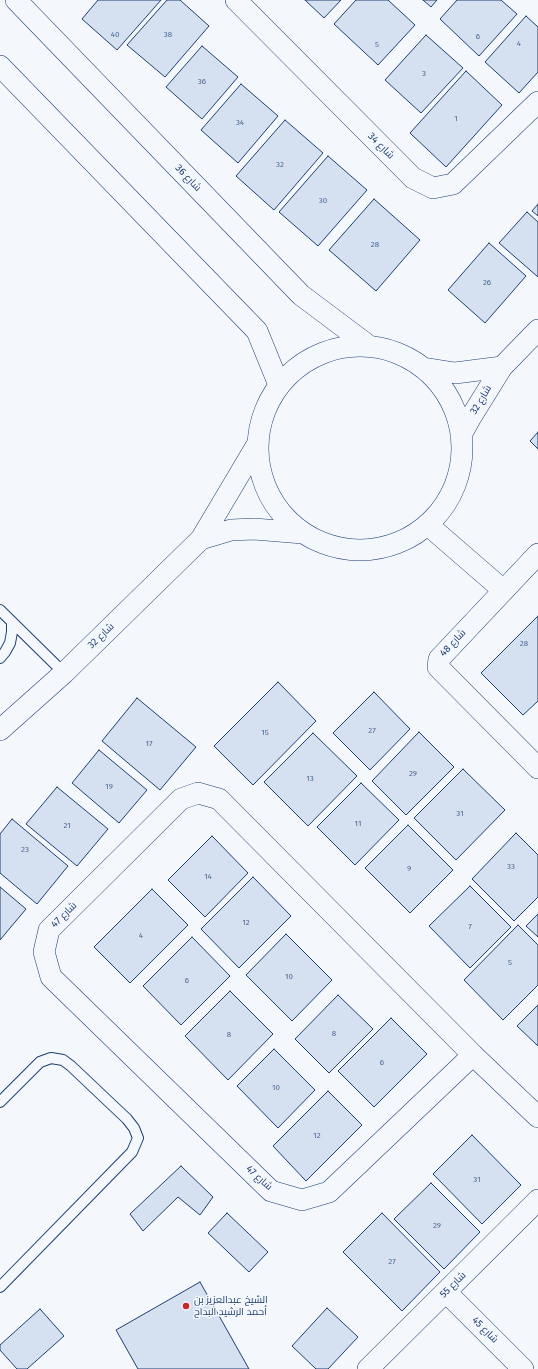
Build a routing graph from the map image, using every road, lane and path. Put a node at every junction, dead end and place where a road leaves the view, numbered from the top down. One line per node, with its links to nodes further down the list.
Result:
1 (16, 0): 6 (street, شارع 36)
2 (236, 0): 4 (street, شارع 34)
3 (0, 66): 9 (street)
4 (538, 102)
5 (538, 330): 7 (street, شارع 32)
6 (369, 346): 8 (street); 9 (street)
7 (502, 366): 8 (street, شارع 32); 10 (street, شارع 32)
8 (423, 368): 10 (street)
9 (279, 386): 11 (street)
10 (461, 435): 12 (street)
11 (258, 443): 13 (street); 14 (street, شارع 32)
12 (428, 524): 13 (street); 16 (street)
13 (302, 533): 14 (street, شارع 32)
14 (201, 539): 20 (street, شارع 32)
15 (538, 554): 16 (street, شارع 48)
16 (503, 590): 22 (street, شارع 48)
17 (0, 610): 18 (lane)
18 (12, 622): 19 (lane); 20 (lane)
19 (0, 658)
20 (64, 673): 21 (street, شارع 32)
21 (3, 723)
22 (538, 768)
23 (473, 1055): 23 (street, شارع 47); 25 (street, شارع 47)
24 (0, 1102): 27 (lane)
25 (538, 1116)
26 (538, 1200): 28 (street, شارع 55)
27 (0, 1287)
28 (446, 1292): 29 (street, شارع 55); 30 (street, شارع 45)
29 (368, 1369)
30 (523, 1369)

